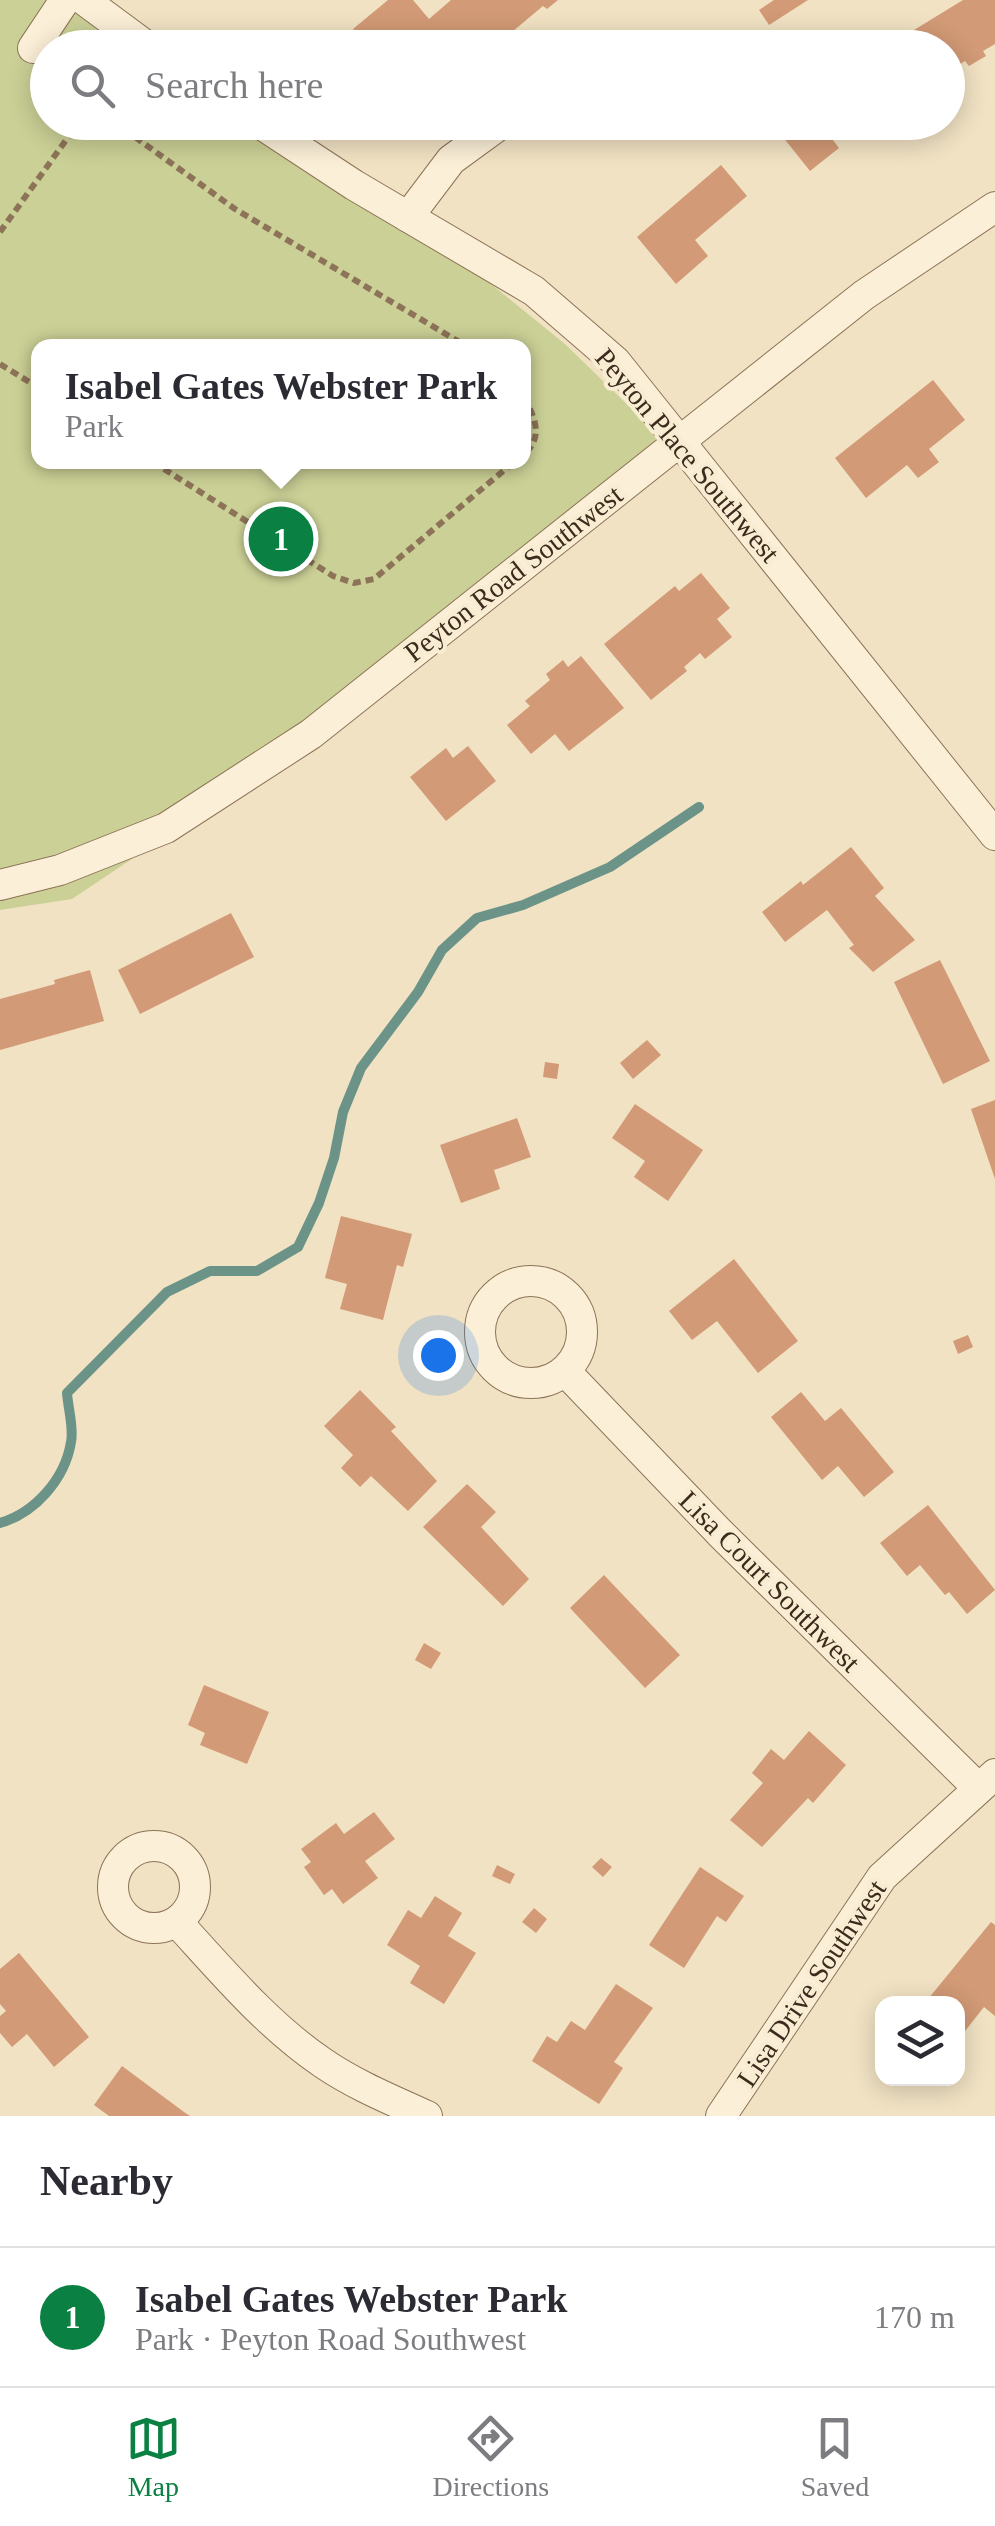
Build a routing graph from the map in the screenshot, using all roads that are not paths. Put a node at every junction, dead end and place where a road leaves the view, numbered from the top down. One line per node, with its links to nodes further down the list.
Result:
1 (65, 0): 3 (street)
2 (84, 0): 4 (street)
3 (45, 30)
4 (125, 30)
5 (287, 140): 8 (street, Peyton Place Southwest)
6 (478, 140): 8 (street)
7 (995, 206): 9 (street, Peyton Road Southwest)
8 (408, 216): 9 (street, Peyton Place Southwest)
9 (680, 440): 10 (street, Peyton Place Southwest); 11 (street, Peyton Road Southwest)
10 (995, 836)
11 (0, 886)
12 (566, 1370): 13 (street, Lisa Court Southwest)
13 (986, 1781): 16 (street, Lisa Drive Southwest)
14 (176, 1922): 15 (street)
15 (427, 2116)
16 (721, 2116)

